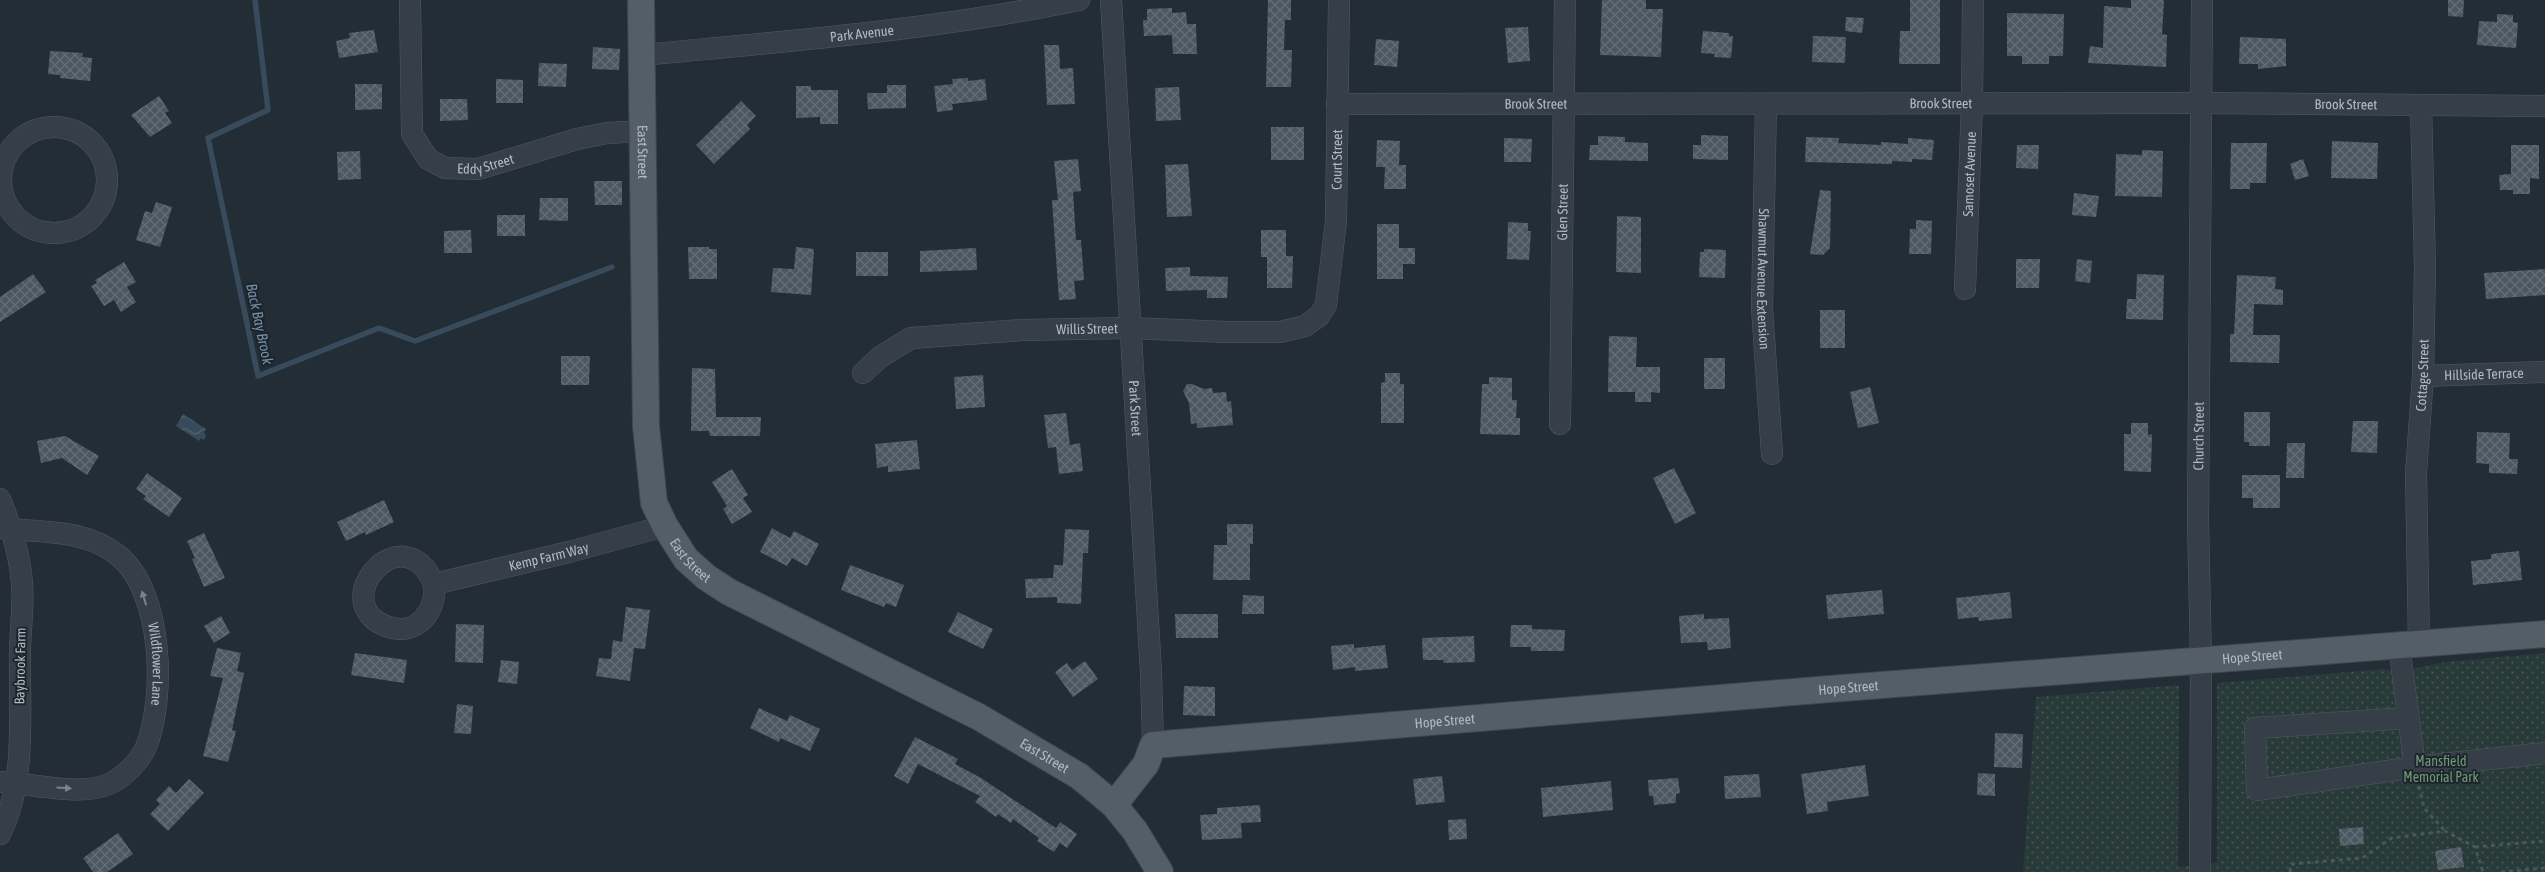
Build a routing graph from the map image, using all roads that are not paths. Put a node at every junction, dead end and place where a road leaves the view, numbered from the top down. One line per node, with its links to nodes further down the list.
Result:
1 (410, 0): 17 (street, Eddy Street)
2 (642, 0): 9 (main road, East Street)
3 (1079, 0): 9 (street, Park Avenue)
4 (1111, 0): 21 (street, Park Street)
5 (1338, 0): 13 (street, Court Street)
6 (1565, 0): 10 (street, Glen Street)
7 (1973, 0): 11 (street, Samoset Avenue)
8 (2202, 0): 12 (street, Church Street)
9 (642, 55): 17 (main road, East Street)
10 (1562, 103): 13 (street, Brook Street); 14 (street, Brook Street); 25 (street, Glen Street)
11 (1972, 103): 12 (street, Brook Street); 14 (street, Brook Street); 19 (street, Samoset Avenue)
12 (2201, 103): 15 (street, Brook Street); 33 (street, Church Street)
13 (1337, 104): 20 (street, Court Street)
14 (1766, 104): 26 (street, Shawmut Avenue Extension)
15 (2420, 106): 16 (street, Brook Street); 24 (street, Cottage Street)
16 (2545, 106)
17 (644, 131): 28 (main road, East Street)
18 (4, 208): 18 (street)
19 (1965, 289)
20 (1319, 316): 21 (street, Willis Street)
21 (1129, 328): 23 (street, Willis Street); 35 (street, Park Street)
22 (2545, 372): 24 (street, Hillside Terrace)
23 (863, 373)
24 (2424, 376): 32 (street, Cottage Street)
25 (1560, 424)
26 (1772, 454)
27 (0, 499): 29 (street, Baybrook Farm)
28 (664, 526): 30 (street, Kemp Farm Way); 39 (main road, East Street)
29 (6, 528): 38 (street, Baybrook Farm); 38 (street, Wildflower Lane, one-way to 29)
30 (434, 584)
31 (2545, 634): 32 (main road, Hope Street)
32 (2409, 645): 33 (main road, Hope Street); 34 (street, Cottage Street)
33 (2200, 661): 35 (main road, Hope Street); 42 (street, Church Street)
34 (2408, 718): 37 (street, Cottage Street); 37 (street)
35 (1153, 745): 39 (main road, Park Street)
36 (2545, 753): 37 (street)
37 (2415, 767)
38 (8, 782): 40 (street, Baybrook Farm)
39 (1114, 805): 41 (main road, East Street)
40 (0, 834)
41 (1160, 872)
42 (2200, 872)

